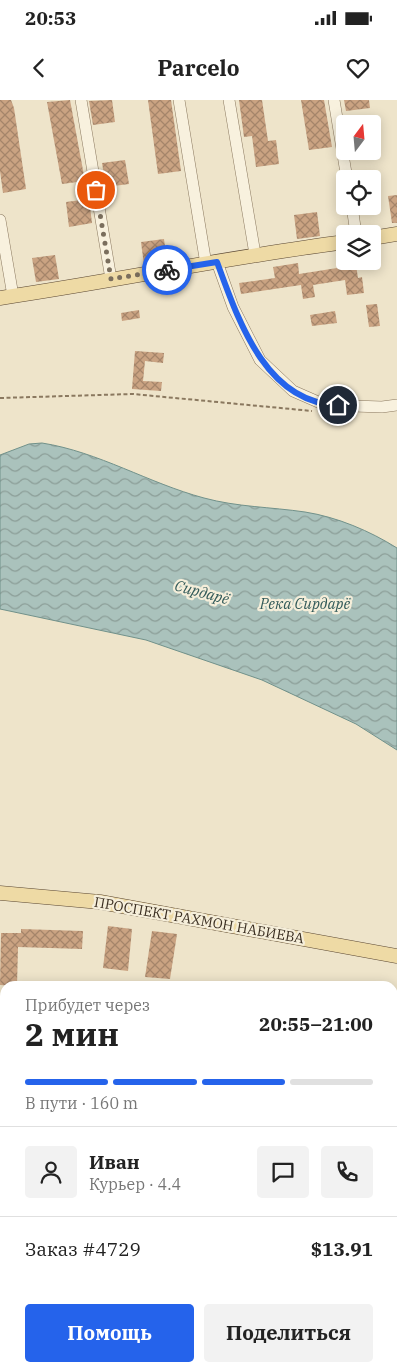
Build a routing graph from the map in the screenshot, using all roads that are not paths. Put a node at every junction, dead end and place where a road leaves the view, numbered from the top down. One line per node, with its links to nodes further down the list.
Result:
1 (81, 100): 12 (street)
2 (179, 100): 11 (street)
3 (229, 100): 10 (street)
4 (334, 100): 5 (street)
5 (346, 170)
6 (0, 220): 13 (street)
7 (397, 234): 8 (main road)
8 (381, 237)
9 (336, 243): 10 (main road)
10 (255, 254): 11 (main road)
11 (212, 263): 12 (main road); 14 (street)
12 (111, 279): 13 (main road)
13 (6, 297)
14 (397, 405)
15 (0, 885): 17 (main road, ПРОСПЕКТ РАХМОН НАБИЕВА)
16 (0, 893): 18 (main road, ПРОСПЕКТ РАХМОН НАБИЕВА)
17 (397, 947)
18 (397, 956)

